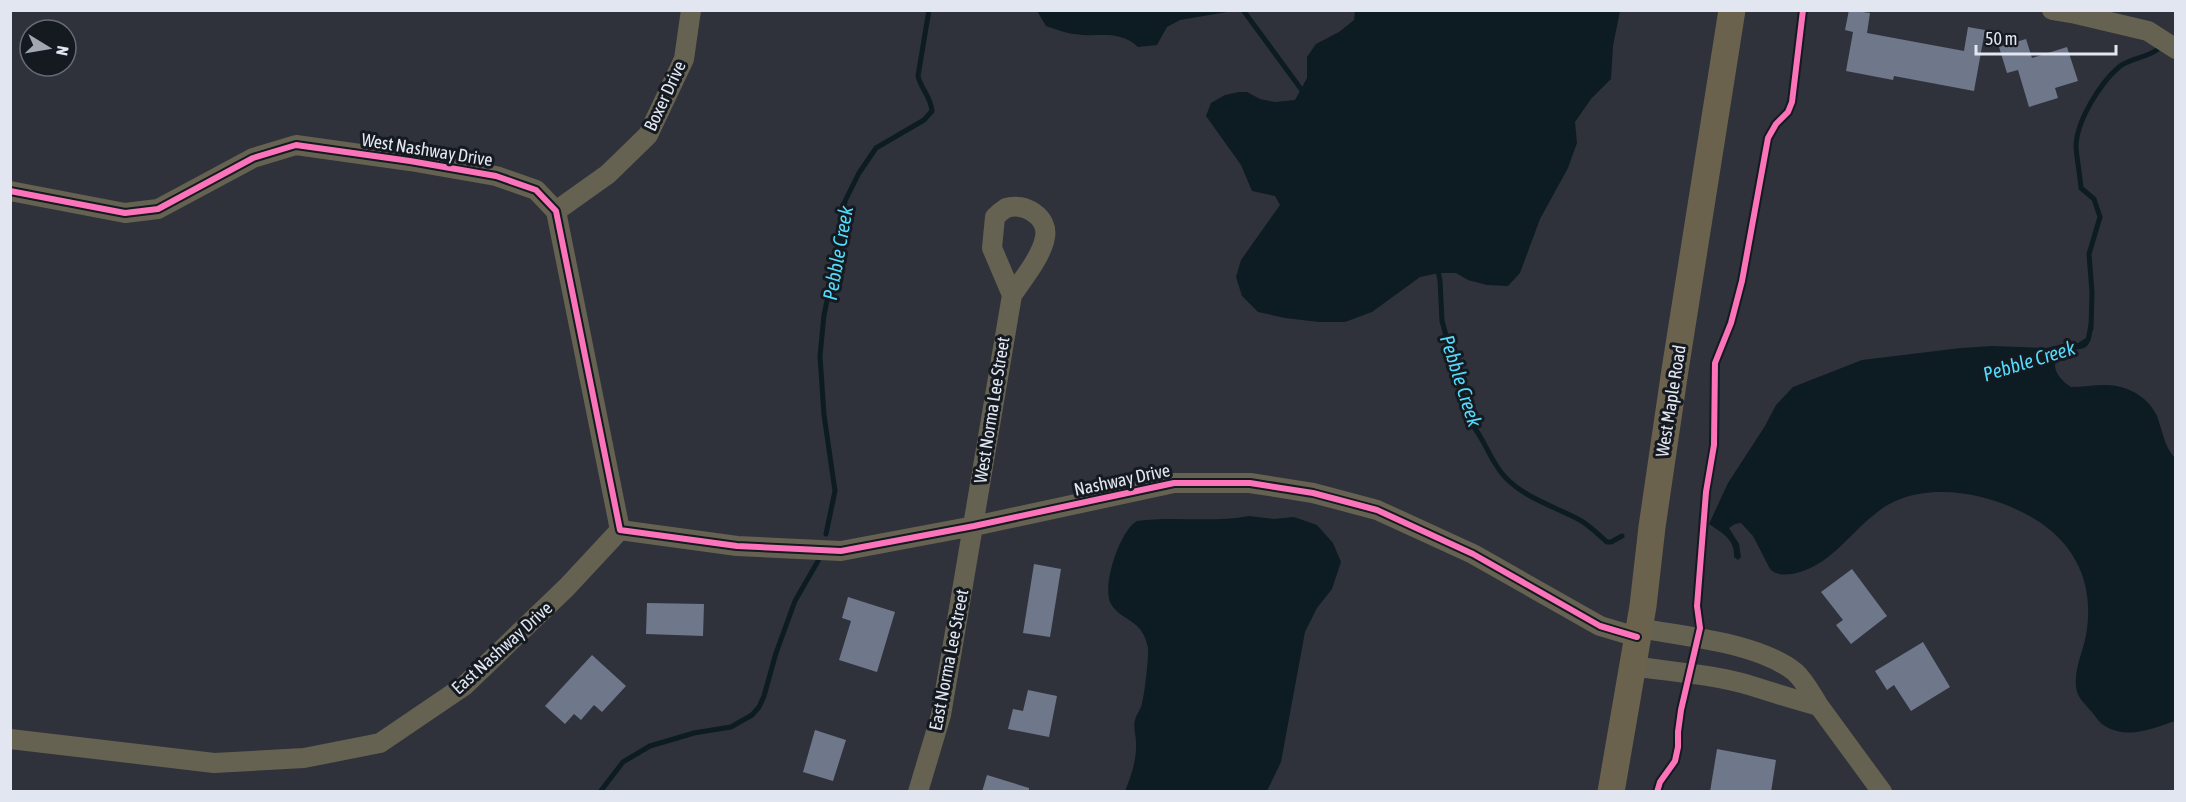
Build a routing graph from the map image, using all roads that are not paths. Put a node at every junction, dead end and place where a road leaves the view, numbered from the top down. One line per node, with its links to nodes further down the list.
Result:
1 (692, 10): 6 (street, Boxer Drive)
2 (1732, 10): 10 (main road, West Maple Road)
3 (2052, 10): 4 (street)
4 (2175, 49)
5 (10, 191): 6 (street, West Nashway Drive)
6 (556, 211): 9 (street)
7 (1012, 295): 8 (street, West Norma Lee Street)
8 (974, 526): 9 (street, Nashway Drive); 10 (street, Nashway Drive); 14 (street, East Norma Lee Street)
9 (620, 530): 13 (street, East Nashway Drive)
10 (1638, 633): 11 (main road, West Maple Road); 12 (street, Nashway Drive)
11 (1632, 666): 12 (street); 15 (main road, West Maple Road)
12 (1819, 706): 16 (street, Nashway Drive)
13 (10, 739)
14 (918, 792)
15 (1611, 792)
16 (1882, 792)

